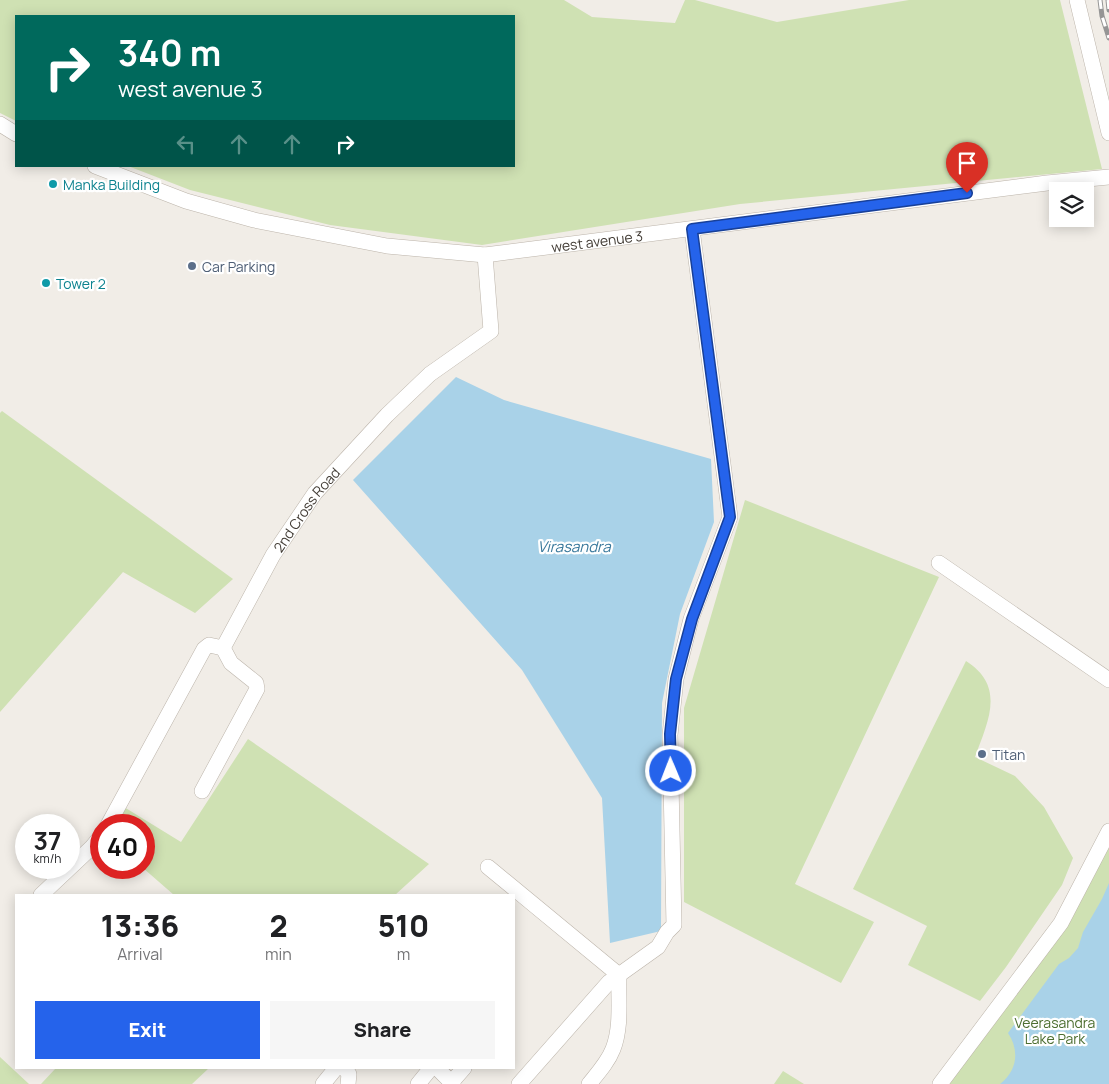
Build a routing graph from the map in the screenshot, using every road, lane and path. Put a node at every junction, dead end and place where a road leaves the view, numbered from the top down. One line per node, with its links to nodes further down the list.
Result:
1 (1078, 0): 4 (street)
2 (0, 124): 3 (street)
3 (15, 133)
4 (1109, 133)
5 (98, 167): 8 (street, west avenue 3)
6 (1109, 178): 7 (street, west avenue 3)
7 (692, 229): 8 (street, west avenue 3); 18 (street)
8 (485, 255): 10 (street, 2nd Cross Road)
9 (940, 563): 11 (street)
10 (223, 648): 12 (street); 13 (street)
11 (1109, 680)
12 (202, 791)
13 (114, 814)
14 (1109, 831): 30 (street)
15 (90, 850): 17 (street)
16 (488, 867): 18 (street)
17 (42, 894)
18 (619, 975): 28 (street); 29 (street)
19 (335, 1069): 24 (street)
20 (345, 1069): 25 (street)
21 (430, 1069): 26 (street)
22 (438, 1069): 27 (street)
23 (463, 1069): 27 (street)
24 (323, 1084)
25 (348, 1084)
26 (418, 1084)
27 (451, 1084)
28 (519, 1084)
29 (588, 1084)
30 (940, 1084)

